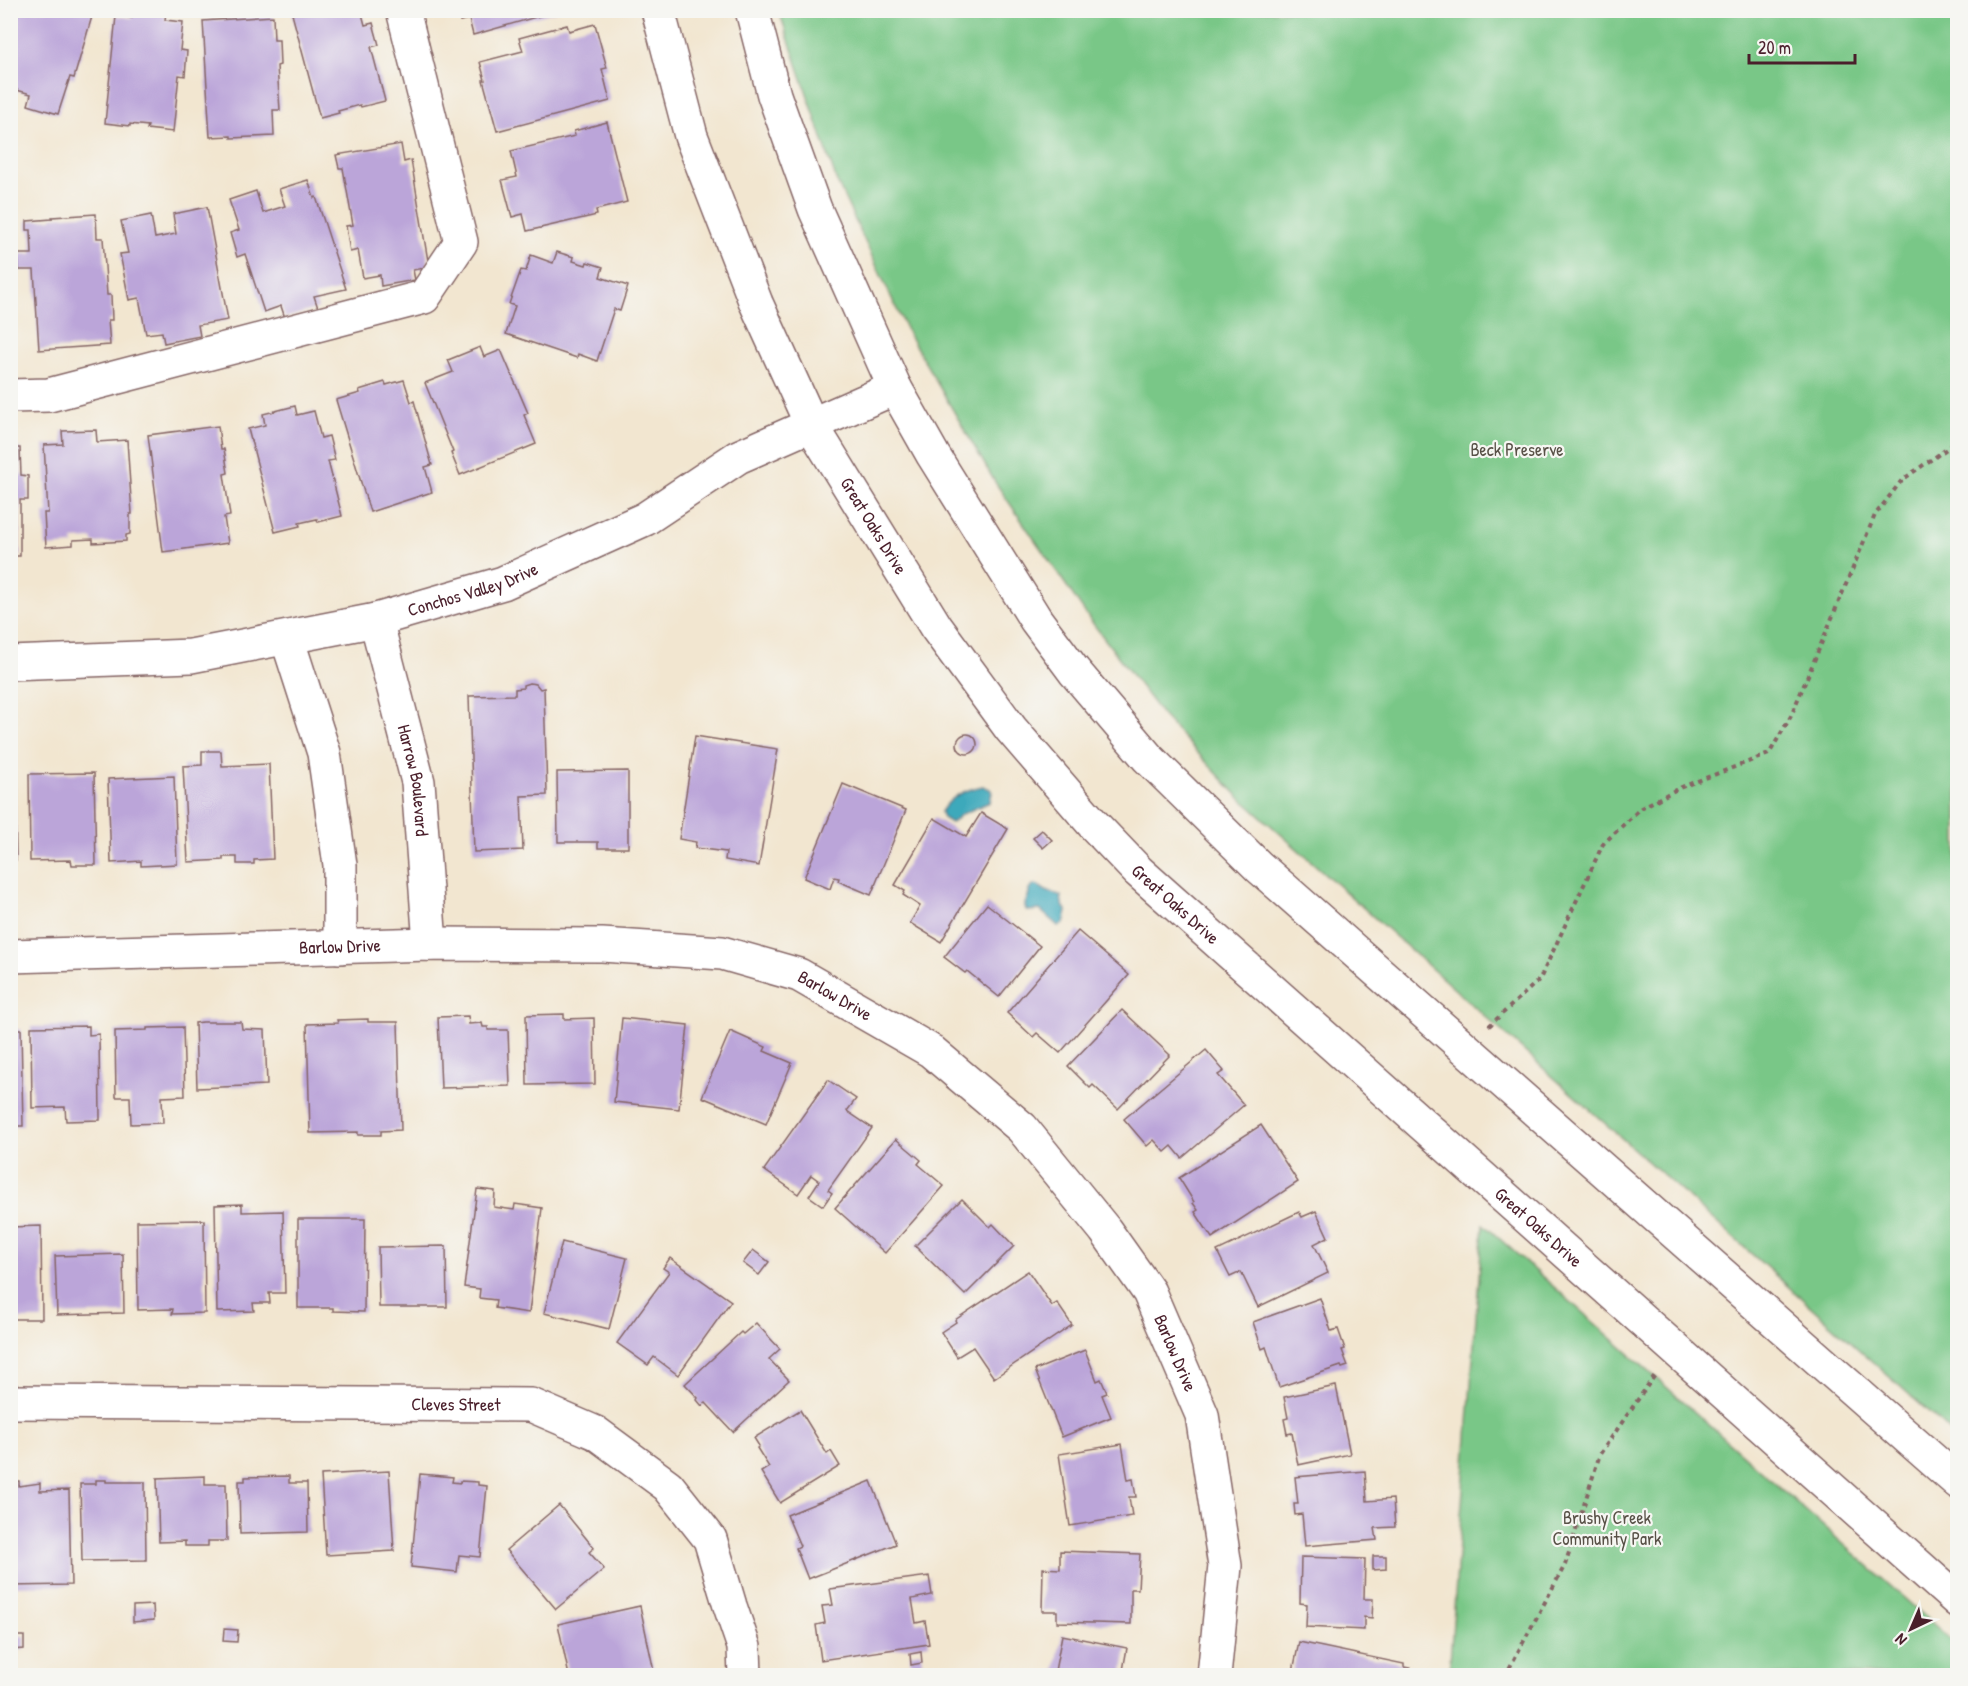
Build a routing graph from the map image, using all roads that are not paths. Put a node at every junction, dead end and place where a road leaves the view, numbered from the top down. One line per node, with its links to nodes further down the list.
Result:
1 (403, 10): 5 (street)
2 (658, 10): 6 (street, Great Oaks Drive)
3 (752, 10): 4 (street)
4 (895, 388): 6 (street, Conchos Valley Drive); 14 (street)
5 (10, 396)
6 (812, 426): 7 (street, Conchos Valley Drive); 15 (street, Great Oaks Drive)
7 (376, 620): 8 (street, Conchos Valley Drive); 10 (street, Harrow Boulevard)
8 (287, 638): 9 (street, Conchos Valley Drive); 11 (street)
9 (10, 663)
10 (430, 944): 11 (street, Barlow Drive); 17 (street, Barlow Drive)
11 (340, 947): 12 (street, Barlow Drive)
12 (10, 956)
13 (10, 1402): 16 (street, Cleves Street)
14 (1958, 1482)
15 (1958, 1600)
16 (745, 1676)
17 (1214, 1676)

